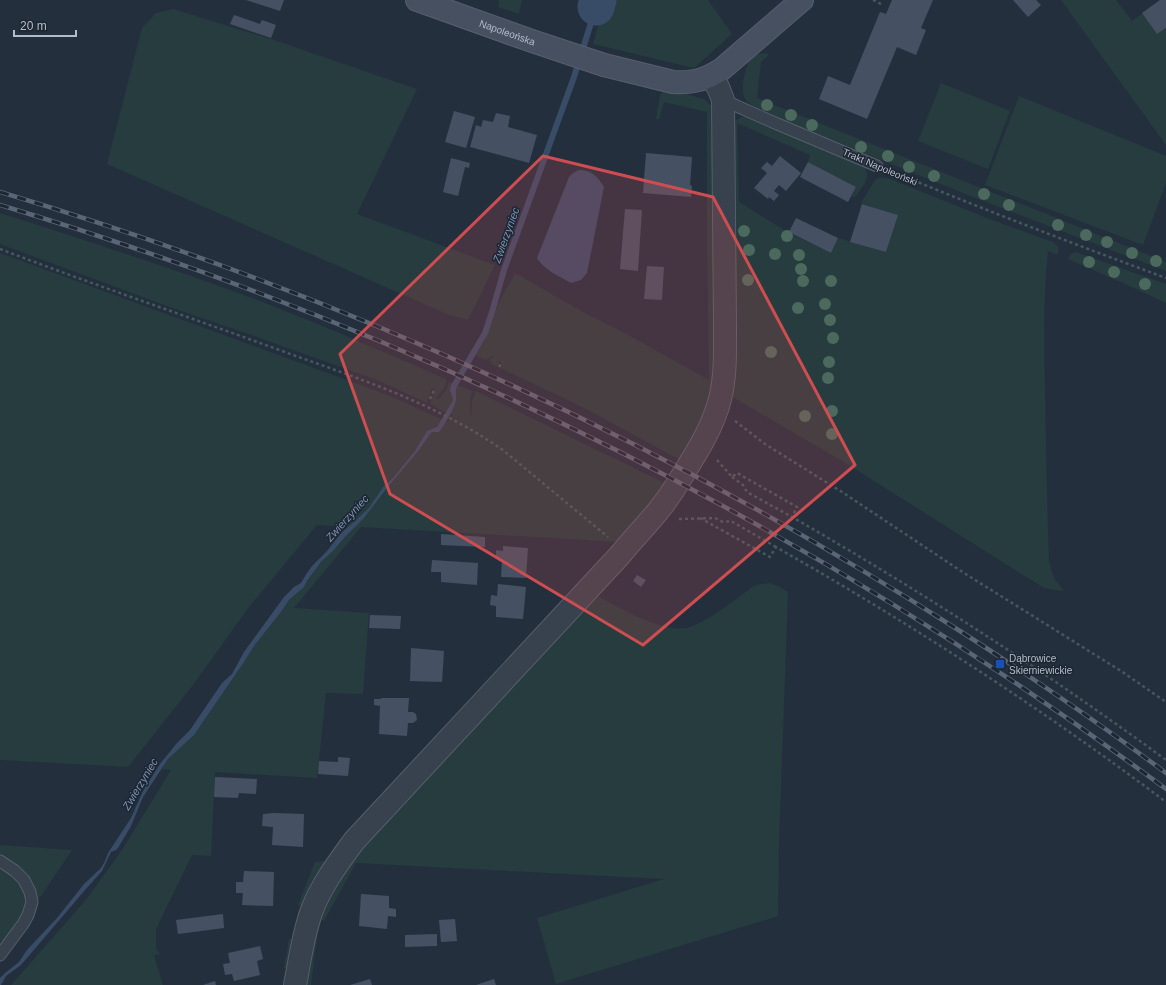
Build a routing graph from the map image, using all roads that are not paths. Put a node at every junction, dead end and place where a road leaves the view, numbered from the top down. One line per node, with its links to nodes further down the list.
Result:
1 (417, 0): 3 (street, Napoleońska)
2 (802, 0): 3 (street)
3 (710, 77): 4 (street)
4 (723, 100): 5 (lane, Trakt Napoleoński); 8 (street)
5 (878, 166)
6 (0, 861): 7 (lane)
7 (0, 955)
8 (295, 985)

